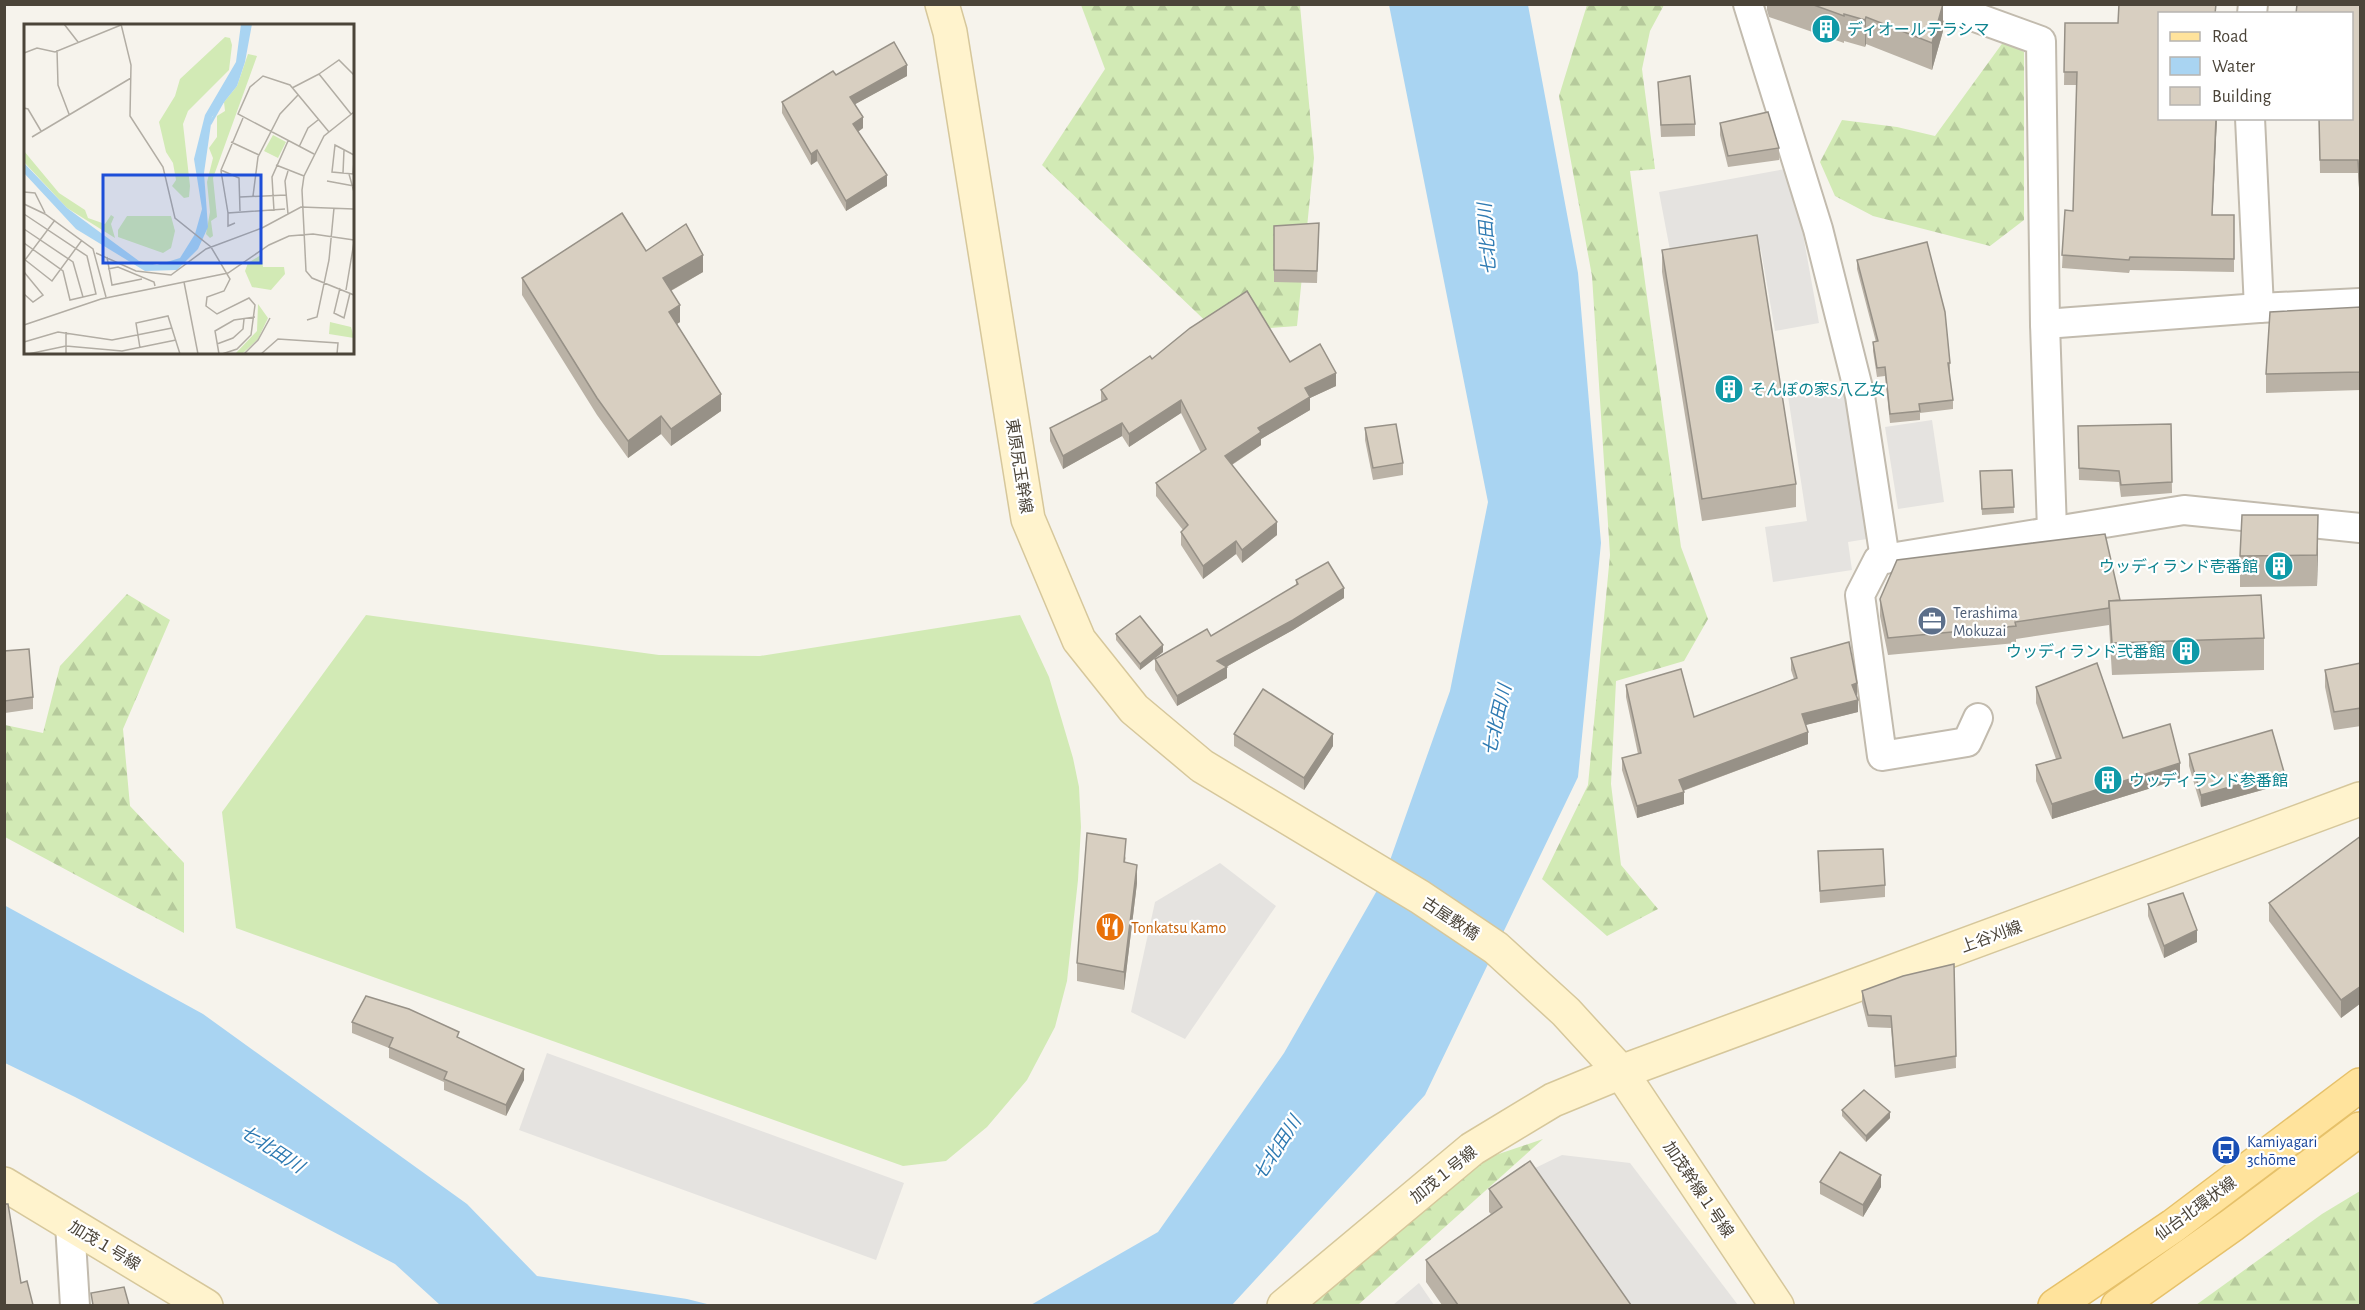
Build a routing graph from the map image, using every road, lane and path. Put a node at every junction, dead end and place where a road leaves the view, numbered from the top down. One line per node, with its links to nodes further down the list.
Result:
1 (942, 4): 13 (street, 東原尻玉幹線)
2 (1748, 4): 10 (street)
3 (1940, 4): 7 (street)
4 (2250, 120): 6 (street)
5 (2361, 303): 6 (street)
6 (2259, 308): 7 (street)
7 (2045, 324): 9 (street)
8 (2361, 528): 9 (street)
9 (2052, 530): 10 (street)
10 (1885, 559): 11 (street)
11 (1978, 718)
12 (2361, 799): 14 (street, 上谷刈線)
13 (1323, 840): 14 (street, 古屋敷橋)
14 (1621, 1072): 21 (street, 加茂１号線); 22 (street, 加茂幹線１号線)
15 (2361, 1085): 23 (main road, 仙台北環状線)
16 (2361, 1129): 24 (main road)
17 (4, 1184): 18 (street, 加茂１号線)
18 (70, 1224): 19 (street); 20 (street, 加茂１号線)
19 (75, 1305)
20 (206, 1305)
21 (1284, 1305)
22 (1777, 1305)
23 (2055, 1305)
24 (2118, 1305)

